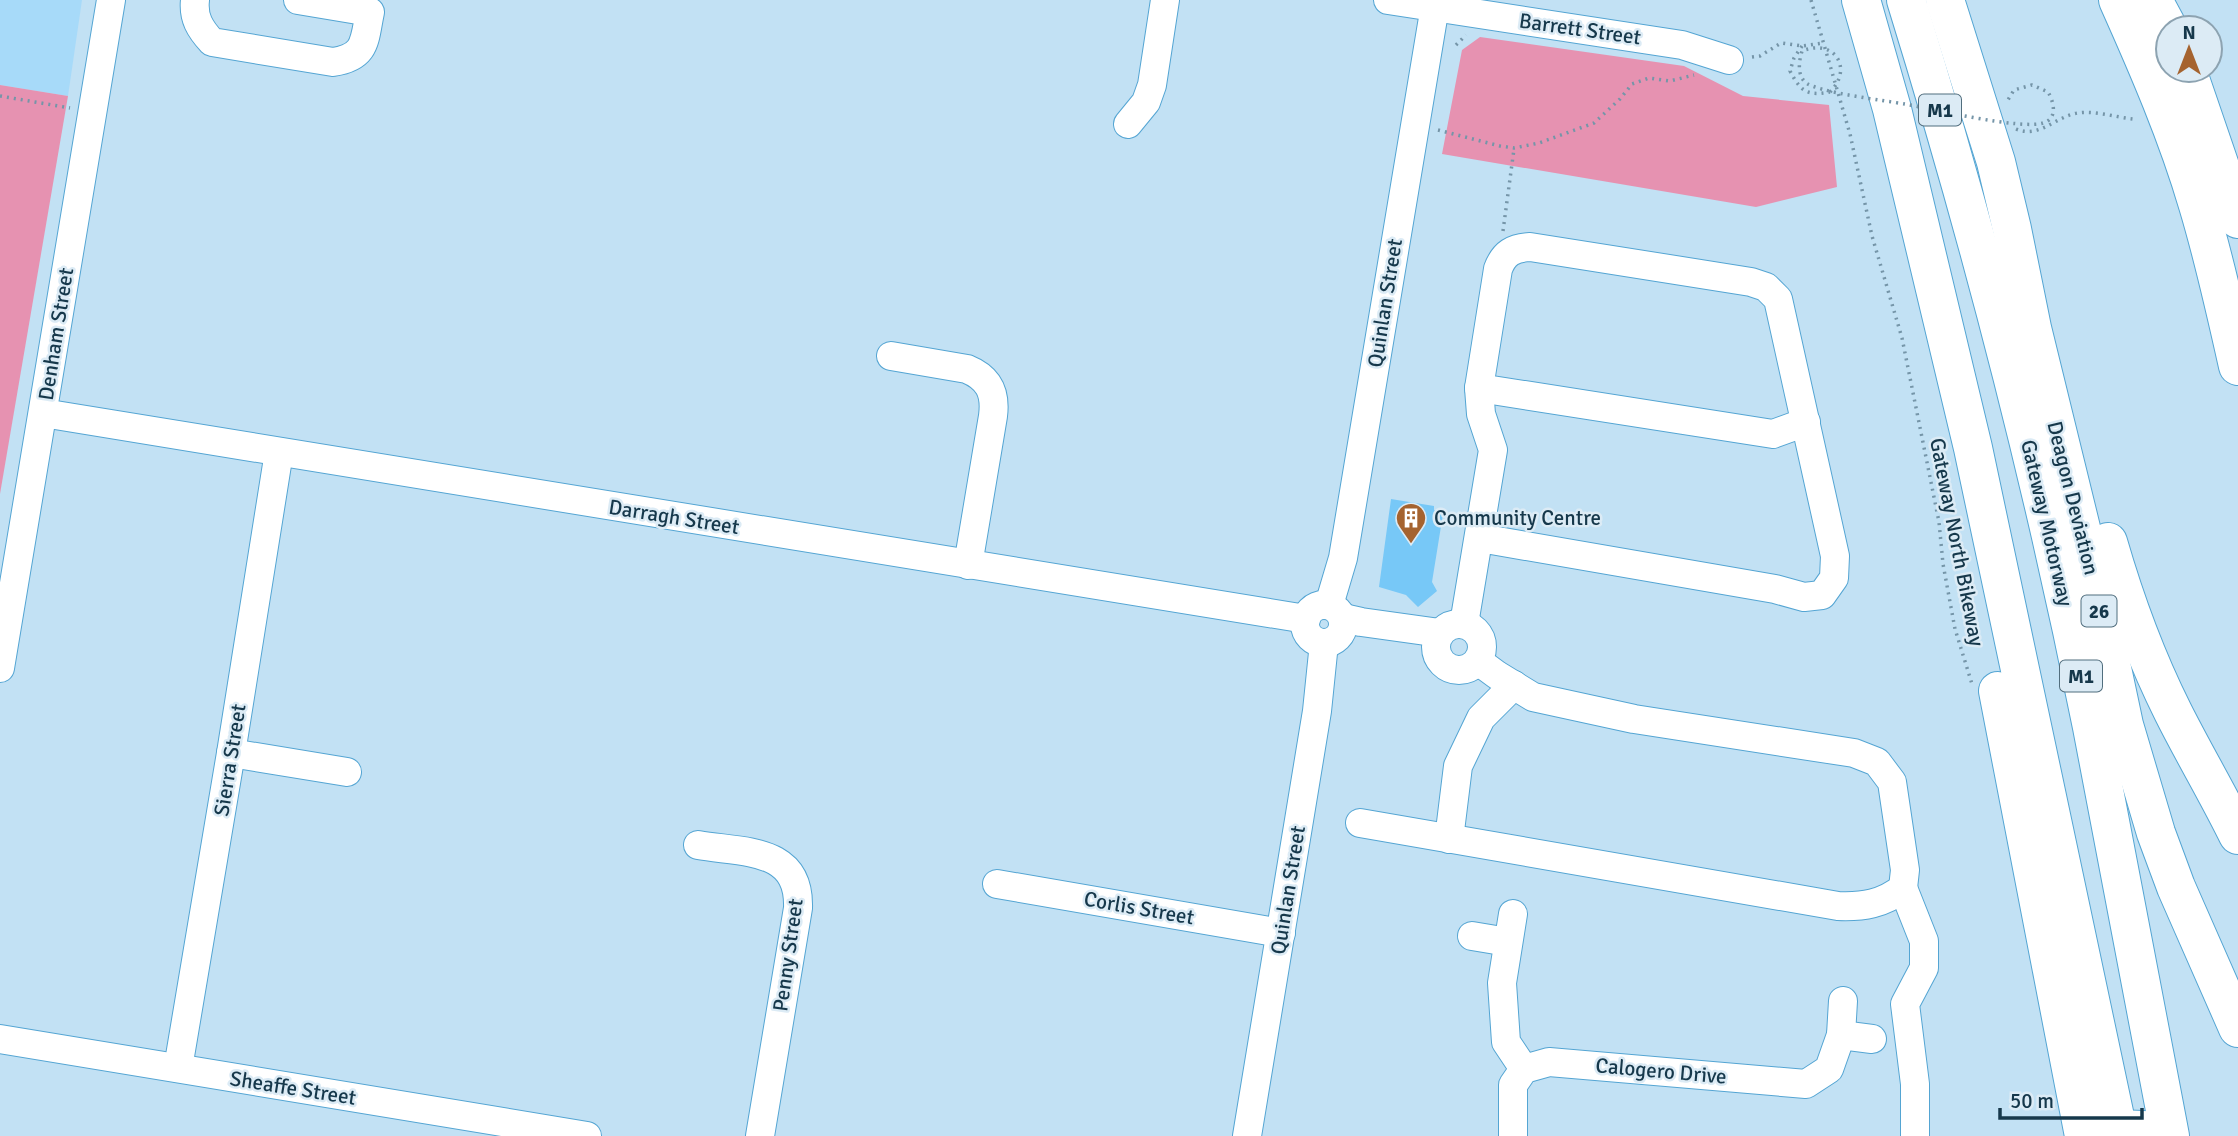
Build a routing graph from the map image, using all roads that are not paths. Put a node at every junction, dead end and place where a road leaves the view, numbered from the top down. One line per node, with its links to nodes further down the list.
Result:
1 (111, 0): 19 (street, Denham Street)
2 (195, 0): 3 (street)
3 (298, 0)
4 (1165, 0): 13 (street)
5 (1388, 0): 10 (street, Barrett Street)
6 (1861, 0): 49 (highway, M1)
7 (1906, 0): 48 (highway, Gateway Motorway / M1)
8 (1945, 0): 15 (highway, Deagon Deviation / 26)
9 (2118, 0): 17 (highway)
10 (1436, 4): 11 (street, Barrett Street); 24 (street, Quinlan Street)
11 (1729, 60)
12 (2192, 84): 14 (highway)
13 (1128, 124)
14 (2238, 219)
15 (2012, 229): 32 (highway); 42 (highway, Deagon Deviation / 26)
16 (891, 356): 23 (street)
17 (2238, 366)
18 (1479, 388): 20 (street); 20 (street); 22 (street)
19 (43, 413): 21 (street, Darragh Street); 27 (street, Denham Street)
20 (1806, 422): 22 (street)
21 (279, 452): 23 (street, Darragh Street); 29 (street, Sierra Street)
22 (1480, 538): 25 (street)
23 (968, 565): 24 (street, Darragh Street)
24 (1328, 624): 25 (street, Darragh Street); 38 (street, Quinlan Street)
25 (1447, 637): 26 (street); 26 (street)
26 (1478, 661): 28 (street)
27 (0, 668)
28 (1514, 685): 33 (street); 36 (street)
29 (231, 753): 30 (street); 46 (street, Sierra Street)
30 (347, 772)
31 (1360, 823): 33 (street)
32 (2238, 835)
33 (1449, 839): 36 (street)
34 (698, 845): 51 (street, Penny Street)
35 (997, 884): 38 (street, Corlis Street)
36 (1903, 888): 54 (street)
37 (1513, 914): 40 (street)
38 (1281, 933): 52 (street, Quinlan Street)
39 (1472, 936): 40 (street)
40 (1508, 942): 47 (street)
41 (1843, 1001): 43 (street, Calogero Drive)
42 (2238, 1028)
43 (1841, 1035): 45 (street); 47 (street, Calogero Drive)
44 (0, 1039): 46 (street, Sheaffe Street)
45 (1872, 1039)
46 (178, 1068): 50 (street, Sheaffe Street)
47 (1524, 1069): 53 (street)
48 (2169, 1131): 49 (street)
49 (2107, 1132)
50 (587, 1136)
51 (760, 1136)
52 (1247, 1136)
53 (1513, 1136)
54 (1915, 1136)

